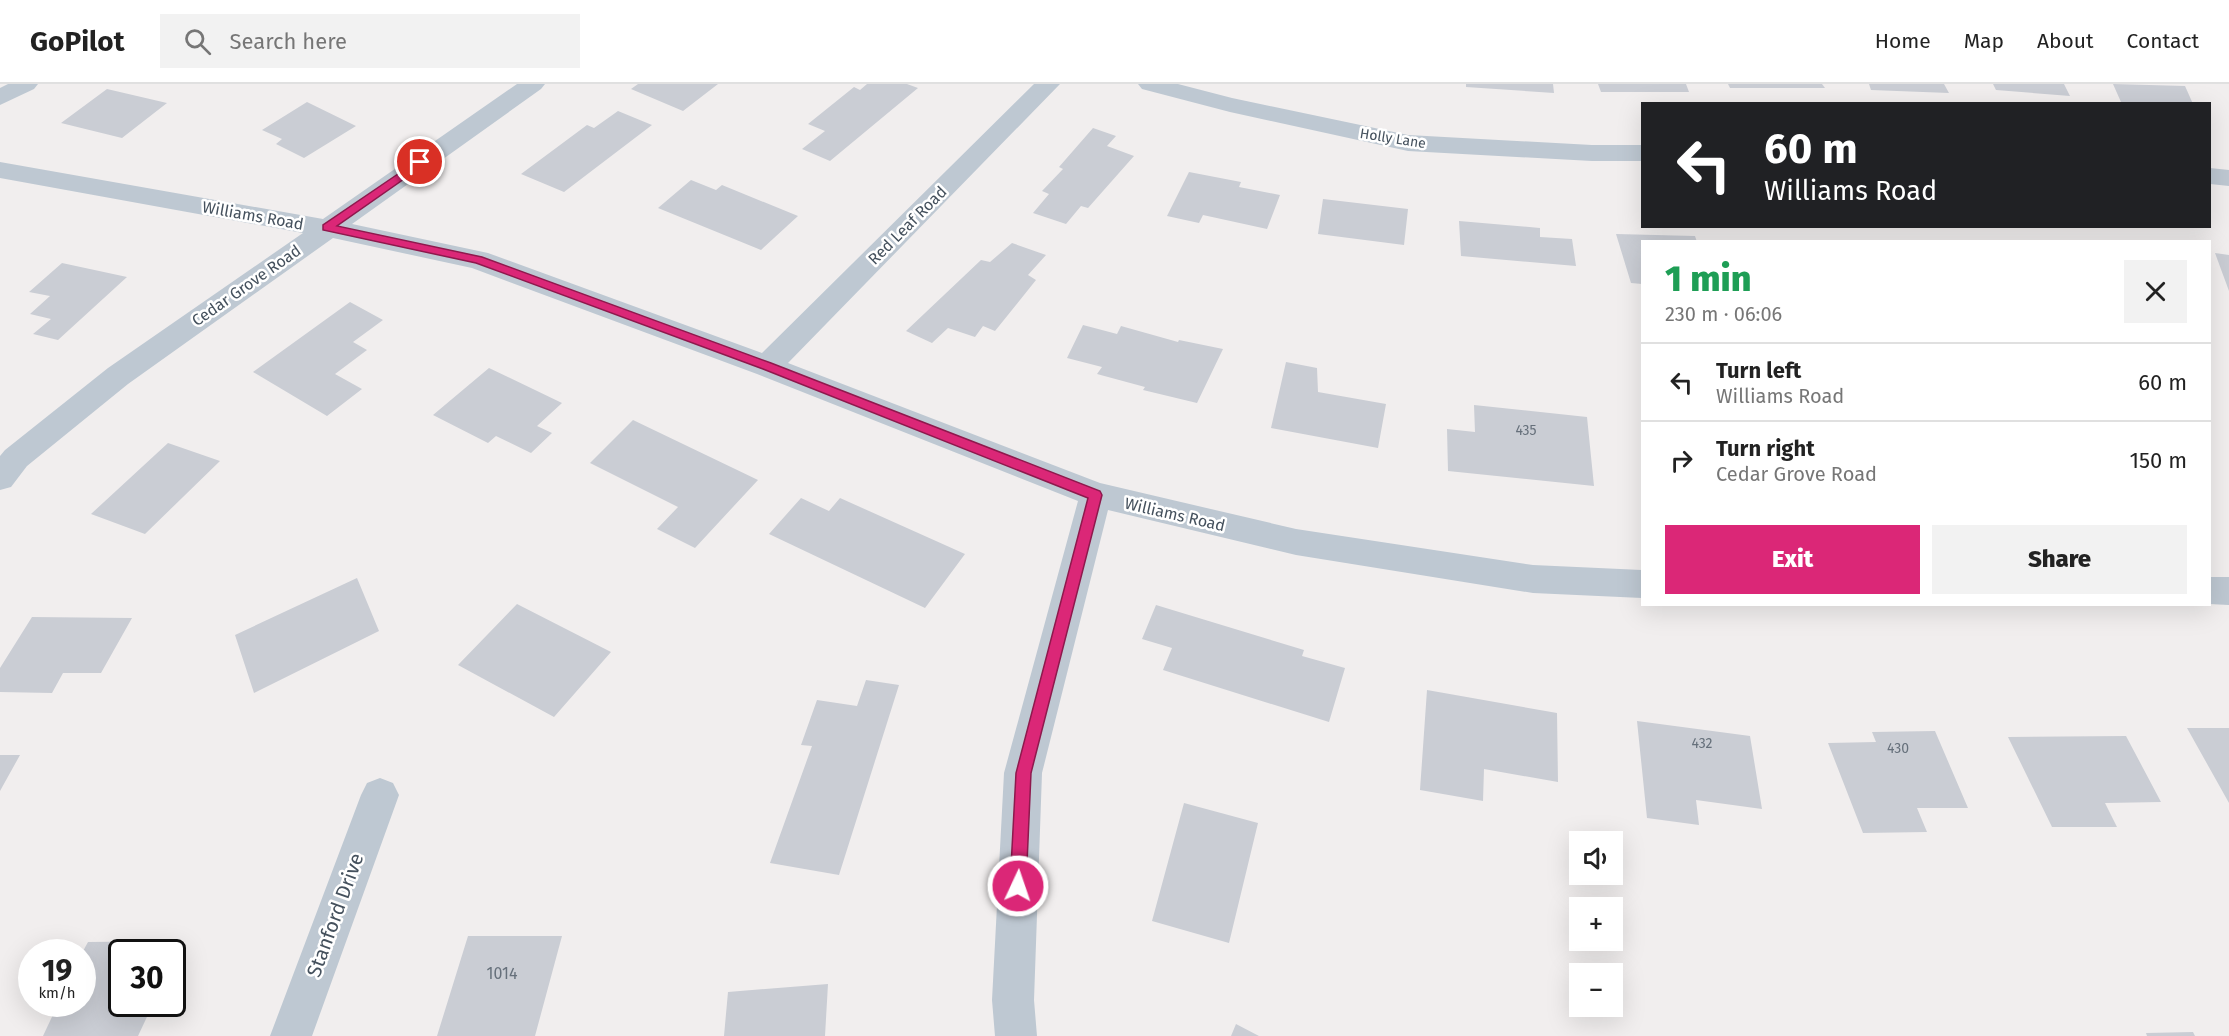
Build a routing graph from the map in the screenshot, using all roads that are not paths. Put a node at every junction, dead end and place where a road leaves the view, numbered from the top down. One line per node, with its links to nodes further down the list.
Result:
1 (26, 84): 5 (street)
2 (533, 84): 10 (street, Cedar Grove Road)
3 (1048, 84): 11 (street, Red Leaf Road)
4 (1149, 84): 6 (street, Holly Lane)
5 (0, 98)
6 (1641, 153)
7 (0, 170): 10 (street, Williams Road)
8 (2211, 176): 9 (street)
9 (2229, 178)
10 (327, 228): 11 (street, Williams Road); 12 (street, Cedar Grove Road)
11 (767, 366): 13 (street, Williams Road)
12 (0, 478)
13 (1096, 495): 14 (street, Williams Road); 19 (street)
14 (1641, 584)
15 (2211, 591): 16 (street)
16 (2229, 591)
17 (380, 795): 18 (street, Stanford Drive)
18 (291, 1036)
19 (1016, 1036)

